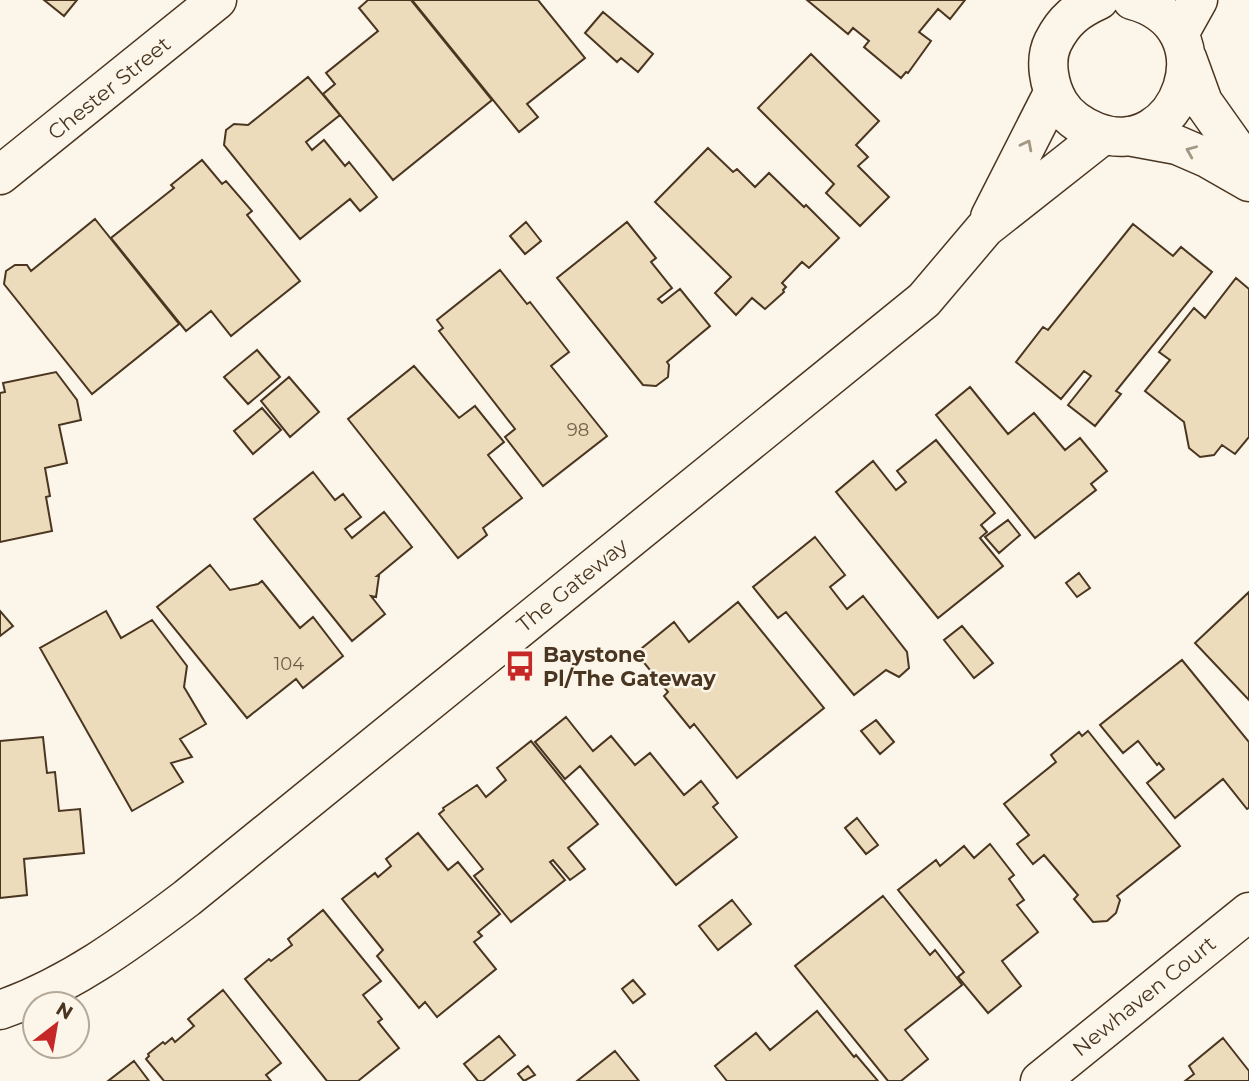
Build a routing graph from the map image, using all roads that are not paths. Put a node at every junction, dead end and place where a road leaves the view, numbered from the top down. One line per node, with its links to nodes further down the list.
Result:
1 (217, 0): 9 (street, Chester Street)
2 (1099, 0): 6 (street)
3 (1132, 0): 5 (street)
4 (1198, 0): 5 (street)
5 (1183, 46): 7 (street, The Gateway); 8 (street)
6 (1053, 93): 7 (street); 11 (street, The Gateway, one-way to 6)
7 (1115, 135): 10 (street, one-way to 7); 11 (street, The Gateway)
8 (1249, 167)
9 (0, 175)
10 (1249, 181)
11 (985, 228): 13 (street, The Gateway)
12 (1249, 912): 14 (street, Newhaven Court)
13 (0, 1010)
14 (1040, 1081)

